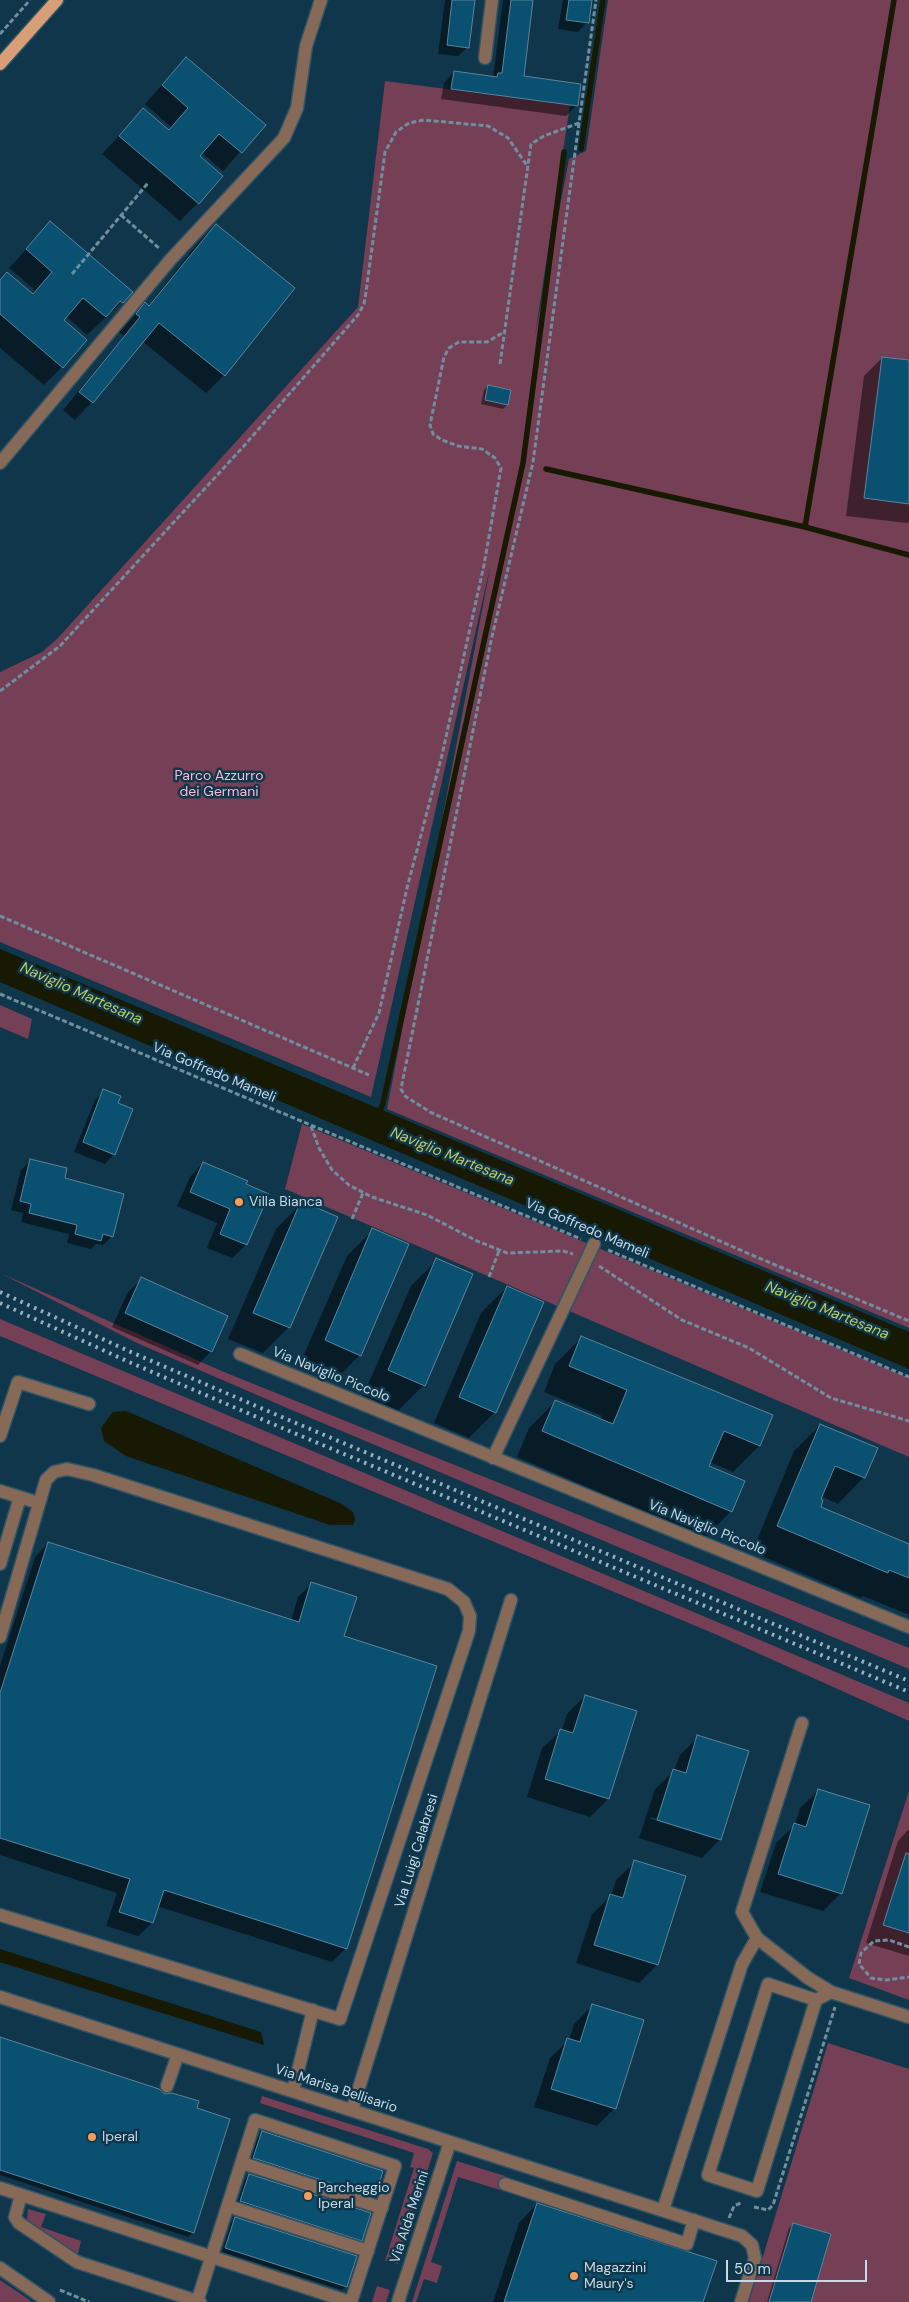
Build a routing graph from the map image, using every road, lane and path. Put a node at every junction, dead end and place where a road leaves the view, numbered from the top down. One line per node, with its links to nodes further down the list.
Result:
1 (30, 0): 6 (path)
2 (57, 0): 8 (main road)
3 (321, 0): 13 (street)
4 (492, 0): 7 (street)
5 (596, 0): 9 (path)
6 (0, 34)
7 (485, 58)
8 (0, 64)
9 (579, 123): 10 (path); 30 (path)
10 (528, 167): 15 (path); 18 (path)
11 (148, 183): 12 (path)
12 (121, 215): 13 (path); 14 (path)
13 (171, 259): 17 (street)
14 (72, 274)
15 (504, 332): 16 (path); 21 (path)
16 (500, 364)
17 (0, 463)
18 (0, 691)
19 (0, 916): 21 (path)
20 (0, 994): 23 (path, Via Goffredo Mameli)
21 (353, 1068): 22 (path)
22 (370, 1075)
23 (311, 1126): 24 (path); 26 (path, Via Goffredo Mameli)
24 (363, 1193): 25 (path); 27 (path)
25 (352, 1219)
26 (594, 1244): 28 (street); 32 (path, Via Goffredo Mameli)
27 (499, 1250): 28 (path); 29 (path)
28 (587, 1259): 34 (path); 36 (street)
29 (488, 1277)
30 (909, 1322)
31 (240, 1354): 36 (street, Via Naviglio Piccolo)
32 (909, 1376)
33 (88, 1404): 35 (street)
34 (909, 1421)
35 (0, 1436)
36 (493, 1458): 43 (street, Via Naviglio Piccolo)
37 (0, 1491): 38 (street)
38 (20, 1497): 39 (street); 40 (street)
39 (39, 1503): 44 (street); 53 (street)
40 (3, 1544): 41 (street)
41 (0, 1564)
42 (510, 1600): 58 (street, Via Luigi Calabresi)
43 (909, 1627)
44 (0, 1636)
45 (802, 1723): 47 (street)
46 (0, 1915): 53 (street)
47 (757, 1938): 50 (street); 66 (street)
48 (909, 1948): 49 (path)
49 (909, 1977)
50 (831, 1992): 52 (street); 54 (street)
51 (0, 1997): 55 (street, Via Marisa Bellisario)
52 (816, 2000): 52 (street)
53 (313, 2010): 57 (street)
54 (909, 2017)
55 (178, 2054): 56 (street); 57 (street, Via Marisa Bellisario)
56 (168, 2086)
57 (293, 2091): 58 (street, Via Marisa Bellisario)
58 (352, 2110): 59 (street, Via Marisa Bellisario)
59 (450, 2142): 66 (street, Via Marisa Bellisario); 74 (street, Via Alda Merini)
60 (242, 2163): 64 (street); 65 (street); 65 (street)
61 (505, 2184): 67 (street)
62 (0, 2188): 63 (street)
63 (21, 2195): 69 (street); 72 (street)
64 (228, 2206): 68 (street); 69 (street)
65 (382, 2208): 68 (street)
66 (663, 2210): 67 (street, Via Marisa Bellisario)
67 (694, 2220): 75 (street, Via Marisa Bellisario)
68 (368, 2251): 73 (street)
69 (211, 2257): 72 (street); 73 (street)
70 (0, 2268): 71 (street)
71 (49, 2302)
72 (198, 2302)
73 (350, 2302)
74 (398, 2302)
75 (741, 2302)

